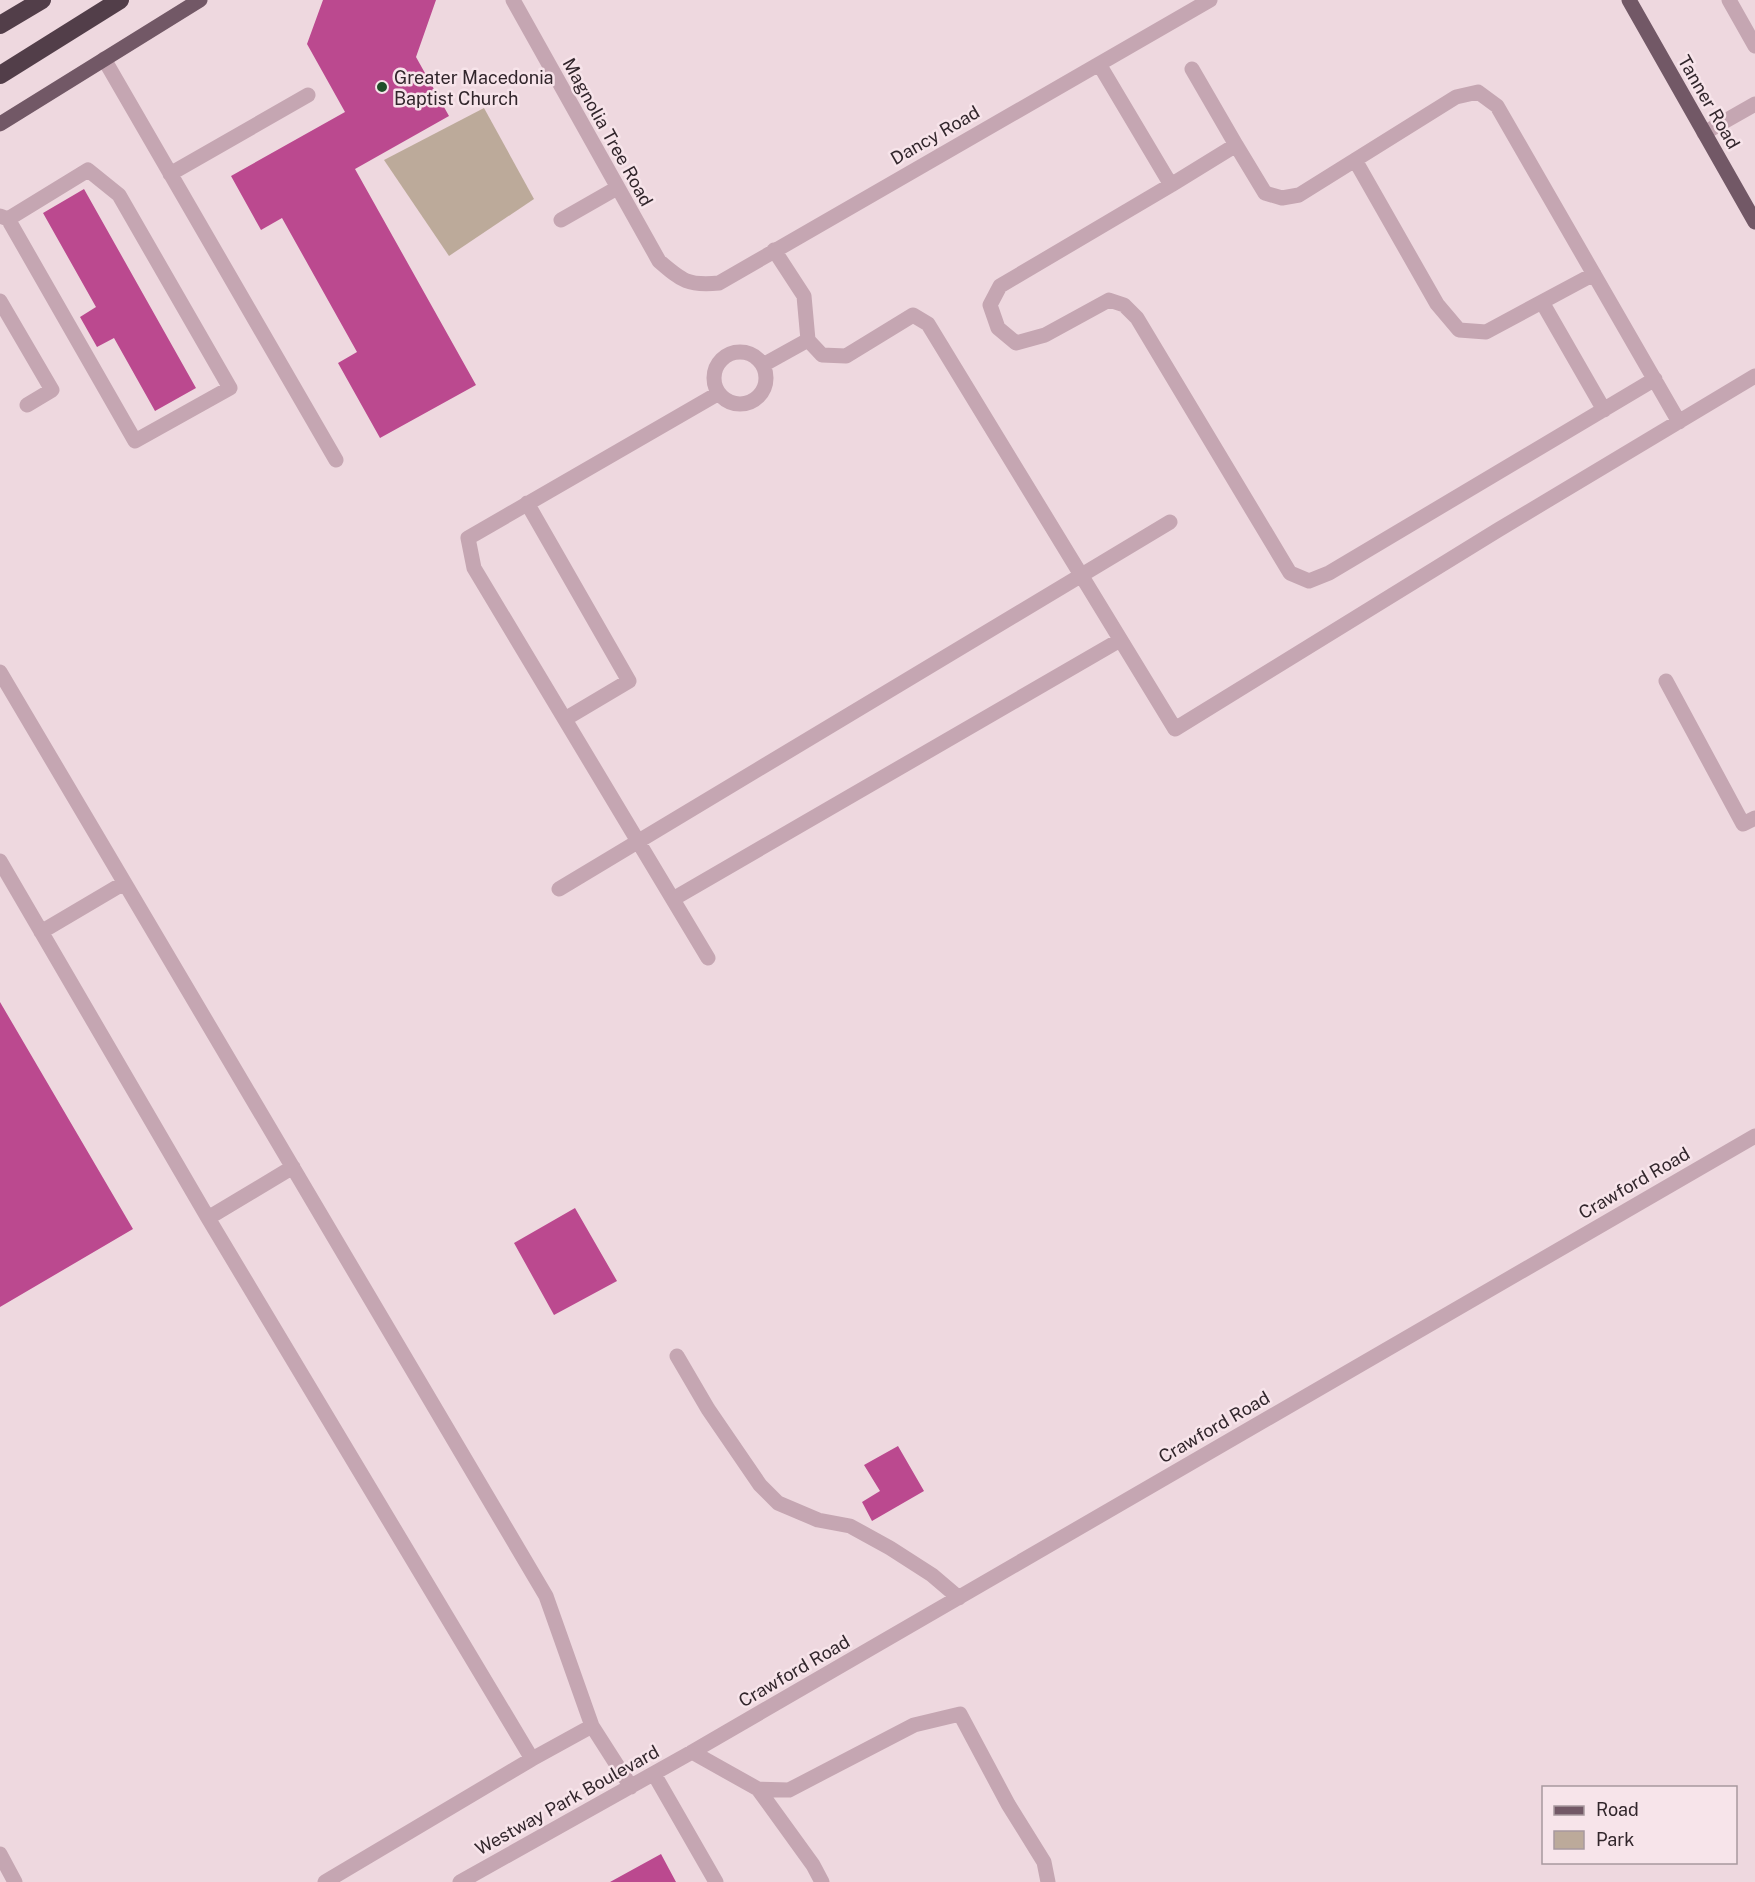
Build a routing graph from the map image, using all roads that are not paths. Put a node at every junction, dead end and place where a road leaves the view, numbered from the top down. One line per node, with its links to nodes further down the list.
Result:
1 (42, 0): 8 (highway)
2 (120, 0): 13 (highway)
3 (200, 0): 10 (main road)
4 (513, 0): 22 (street, Magnolia Tree Road)
5 (1629, 0): 17 (main road, Tanner Road)
6 (1729, 0): 9 (street)
7 (1205, 1): 11 (street, Dancy Road)
8 (0, 25)
9 (1755, 46)
10 (104, 59): 16 (main road); 20 (street)
11 (1099, 64): 21 (street); 26 (street, Dancy Road)
12 (1192, 69): 18 (street)
13 (0, 75)
14 (308, 95): 20 (street)
15 (1755, 104): 17 (street)
16 (0, 124)
17 (1704, 132): 25 (main road, Tanner Road)
18 (1236, 145): 19 (street); 21 (street)
19 (1355, 160): 27 (street); 30 (street)
20 (170, 174): 39 (street)
21 (1171, 185): 37 (street)
22 (617, 188): 24 (street); 28 (street, Magnolia Tree Road)
23 (4, 218): 23 (street)
24 (561, 220)
25 (1755, 222)
26 (774, 250): 28 (street, Dancy Road); 31 (street)
27 (1594, 274): 30 (street); 34 (street)
28 (677, 277)
29 (0, 301): 36 (street)
30 (1542, 302): 37 (street)
31 (808, 340): 32 (street); 42 (street)
32 (763, 365): 35 (street); 35 (street)
33 (1755, 376): 38 (street)
34 (1655, 380): 37 (street); 38 (street)
35 (719, 393): 40 (street)
36 (27, 405)
37 (1604, 410)
38 (1679, 422): 43 (street)
39 (336, 460)
40 (527, 503): 46 (street); 46 (street)
41 (1170, 522): 42 (street)
42 (1081, 575): 43 (street); 48 (street)
43 (1120, 640): 52 (street)
44 (0, 672): 50 (street)
45 (1666, 681): 47 (street)
46 (565, 719): 48 (street)
47 (1755, 818)
48 (639, 841): 51 (street); 52 (street)
49 (0, 861): 53 (street)
50 (124, 882): 53 (street); 56 (street)
51 (559, 889)
52 (673, 899): 54 (street)
53 (41, 932): 57 (street)
54 (708, 958)
55 (1755, 1136): 59 (street, Crawford Road)
56 (292, 1167): 57 (street); 60 (street)
57 (208, 1218): 62 (street)
58 (677, 1356): 59 (street)
59 (959, 1598): 61 (street, Crawford Road)
60 (592, 1726): 62 (street); 64 (street)
61 (692, 1752): 63 (street, Westway Park Boulevard); 65 (street)
62 (532, 1759): 68 (street)
63 (654, 1774): 64 (street, Westway Park Boulevard); 70 (street)
64 (631, 1787): 69 (street, Westway Park Boulevard)
65 (758, 1789): 71 (street); 72 (street)
66 (0, 1854): 67 (street)
67 (15, 1882)
68 (325, 1882)
69 (460, 1882)
70 (716, 1882)
71 (822, 1882)
72 (1048, 1882)

